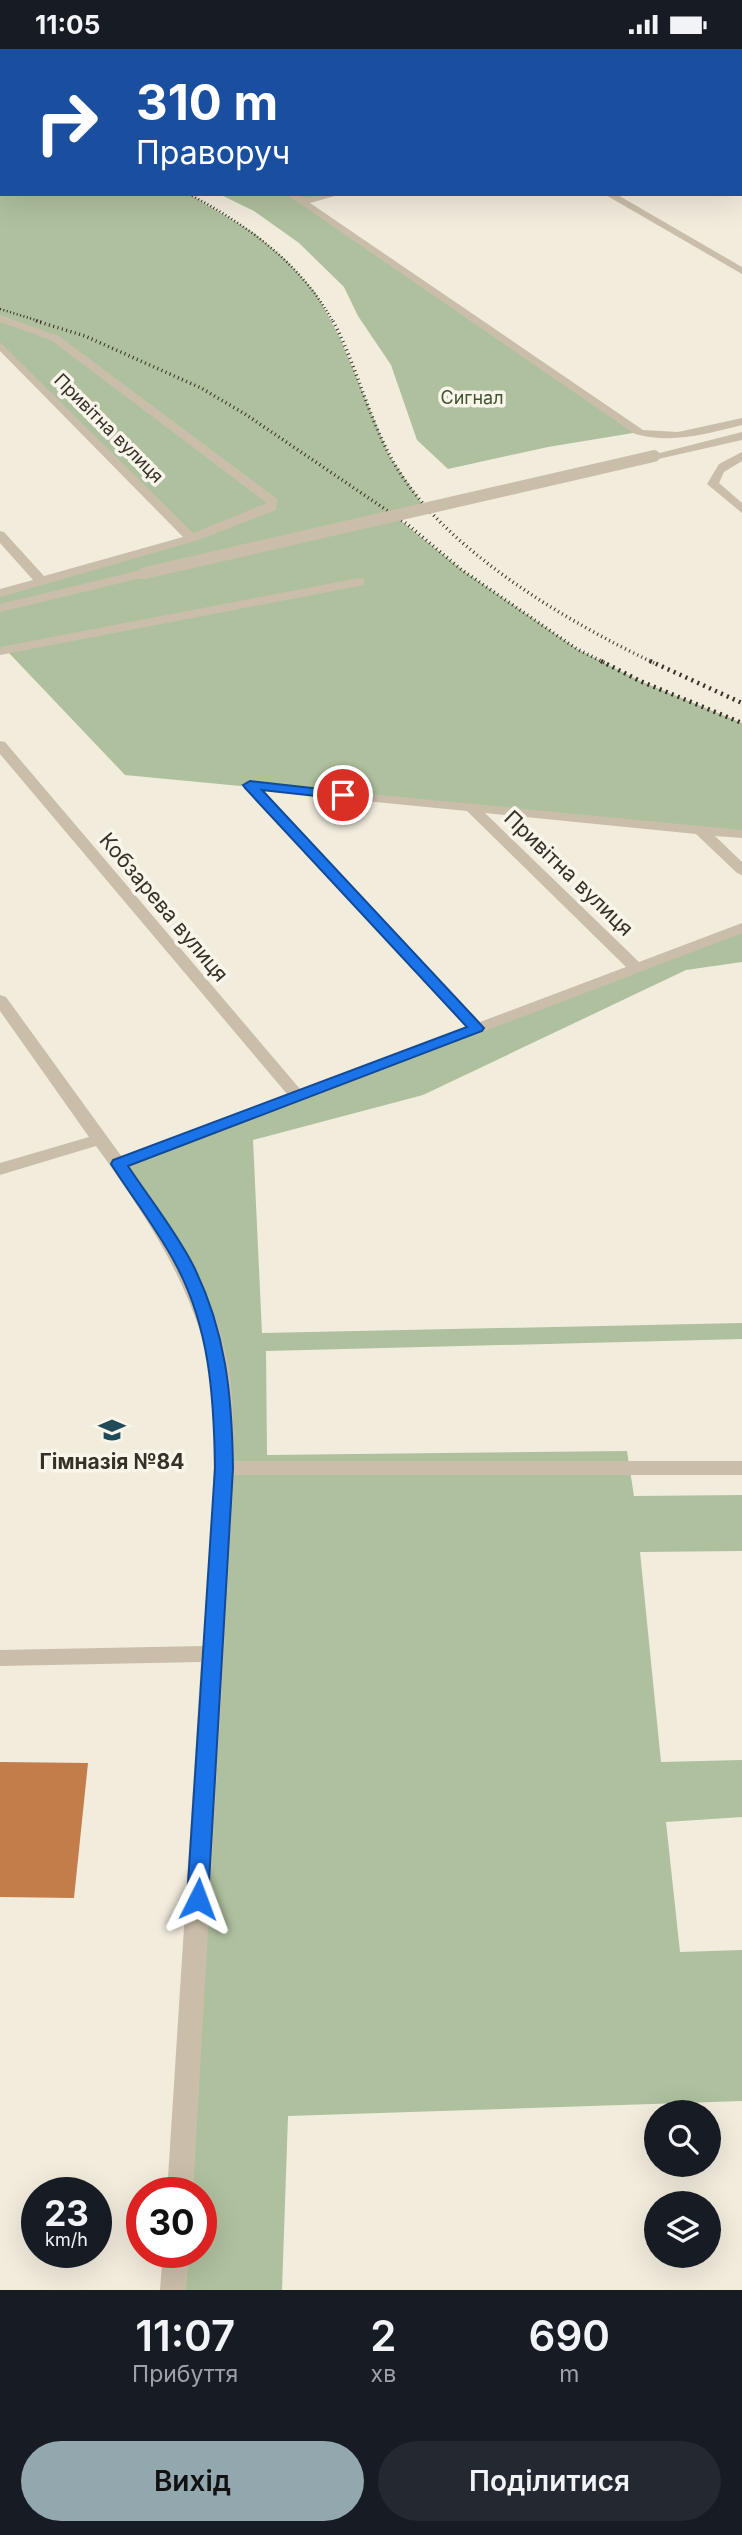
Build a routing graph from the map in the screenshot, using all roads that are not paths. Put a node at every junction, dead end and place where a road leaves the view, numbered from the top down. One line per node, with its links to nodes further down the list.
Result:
1 (295, 196): 4 (street)
2 (328, 196): 4 (street)
3 (612, 196): 5 (street)
4 (304, 201): 8 (street)
5 (742, 271)
6 (0, 318): 13 (street)
7 (0, 345): 13 (street, Привітна вулиця)
8 (742, 421)
9 (742, 436): 17 (street, bridge)
10 (742, 456): 11 (street)
11 (742, 509)
12 (0, 535): 14 (street)
13 (191, 538): 14 (street)
14 (42, 582): 16 (street)
15 (359, 582): 18 (street)
16 (0, 593)
17 (0, 608)
18 (0, 651)
19 (0, 745): 28 (street, Кобзарева вулиця)
20 (472, 808): 21 (street, Привітна вулиця); 25 (street, Привітна вулиця); 27 (street, Привітна вулиця)
21 (698, 828): 22 (street, Привітна вулиця); 23 (street)
22 (742, 834)
23 (742, 870)
24 (742, 928): 25 (street)
25 (636, 968): 27 (street)
26 (0, 1000): 29 (street)
27 (477, 1028): 28 (street)
28 (297, 1096): 30 (street)
29 (100, 1139): 30 (street); 31 (street)
30 (119, 1164): 32 (street)
31 (0, 1169)
32 (224, 1468): 33 (street); 34 (street)
33 (742, 1468)
34 (212, 1654): 35 (street); 36 (street)
35 (0, 1658)
36 (181, 2177)
37 (175, 2268): 38 (street)
38 (173, 2290)

